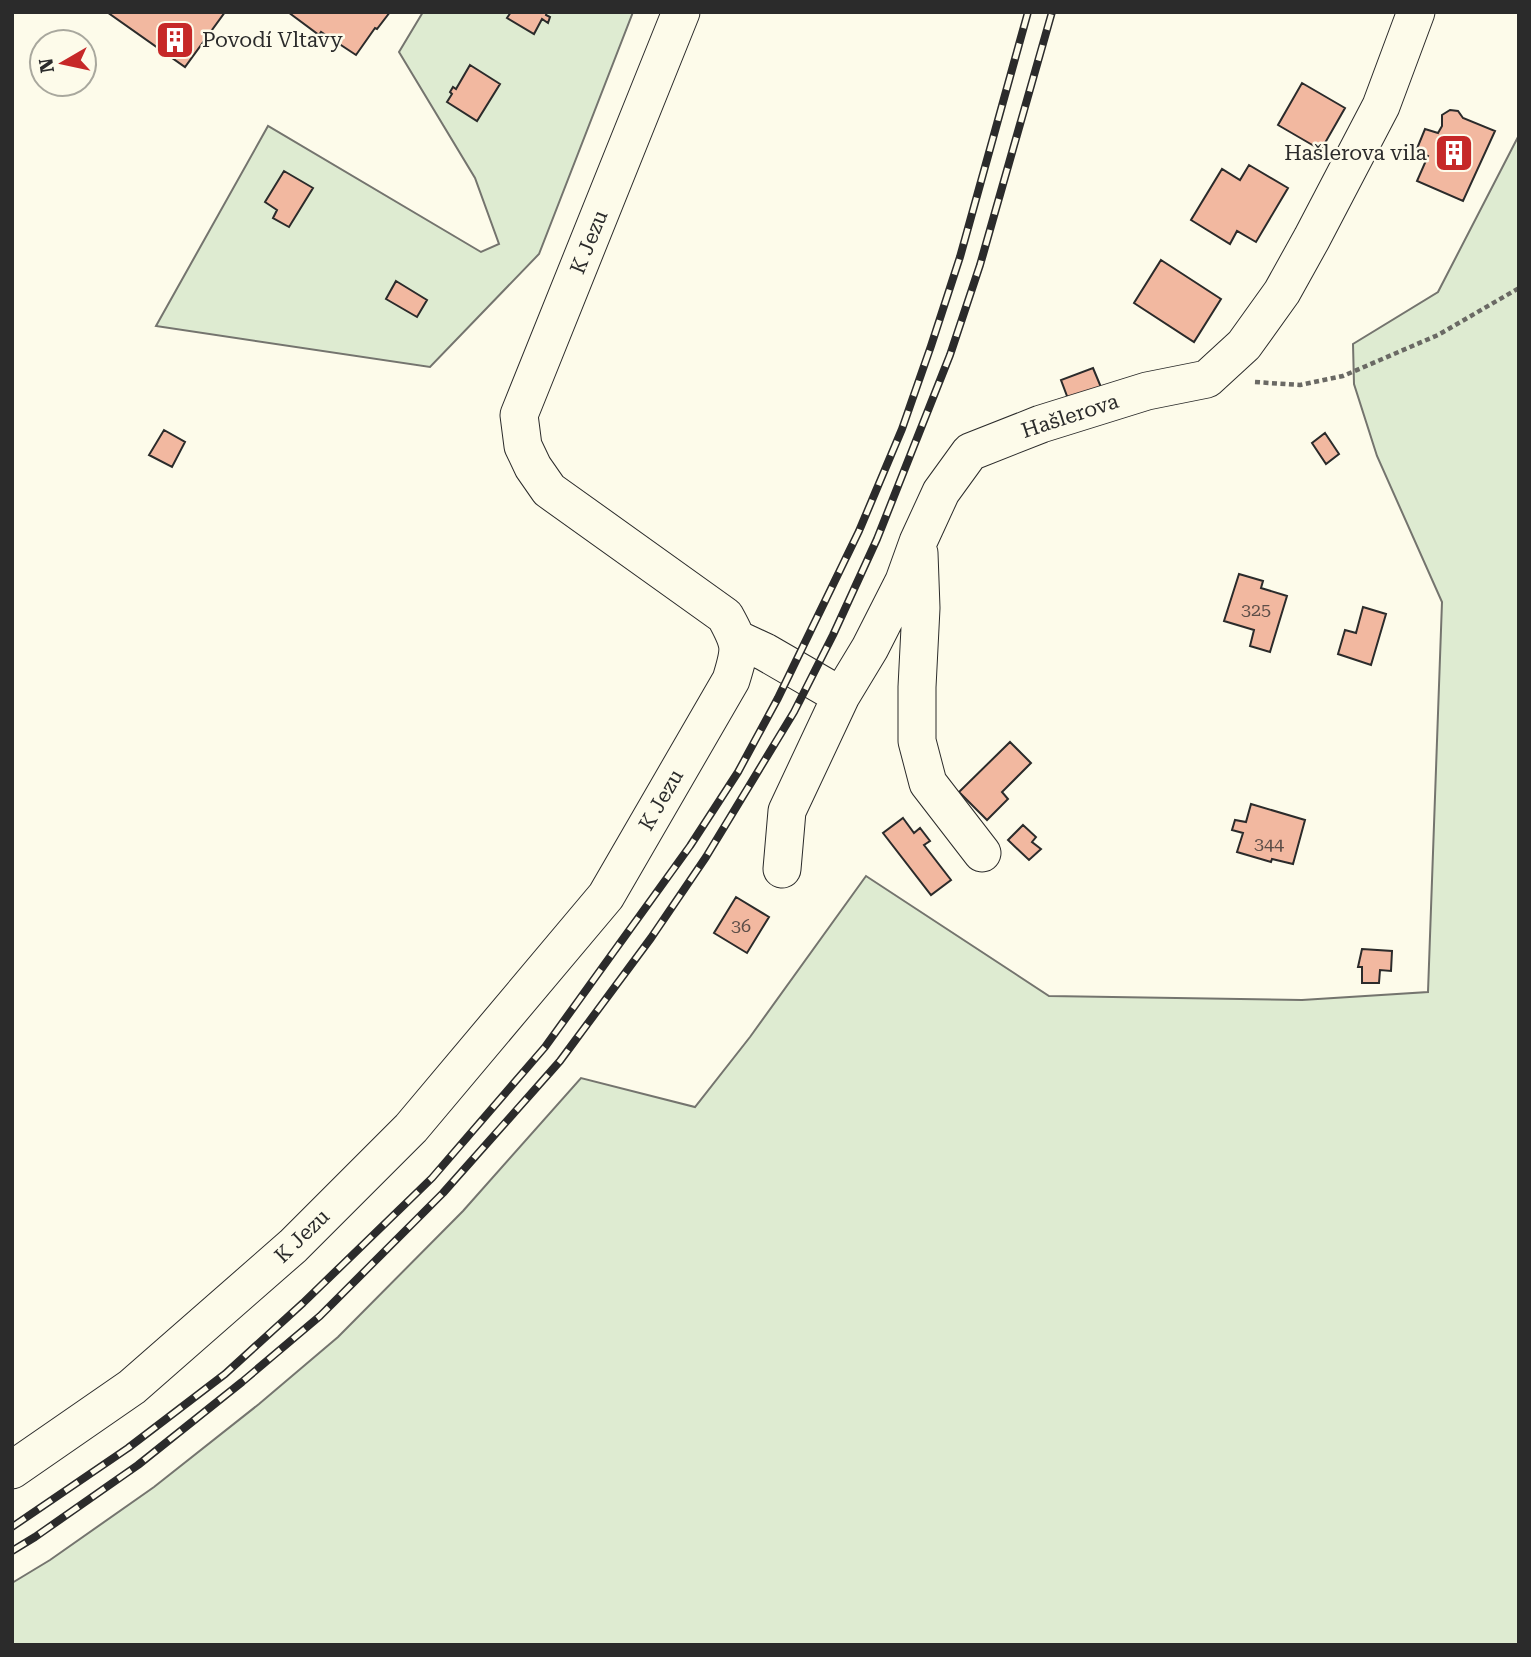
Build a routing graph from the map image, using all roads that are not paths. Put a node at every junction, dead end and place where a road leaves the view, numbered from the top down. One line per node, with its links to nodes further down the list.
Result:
1 (681, 12): 4 (street, K Jezu)
2 (1416, 12): 3 (street, Hašlerova)
3 (918, 542): 5 (street, Hašlerova); 6 (street)
4 (737, 639): 5 (street); 8 (street, K Jezu)
5 (841, 696): 7 (street, Hašlerova)
6 (982, 853)
7 (782, 869)
8 (12, 1470)

